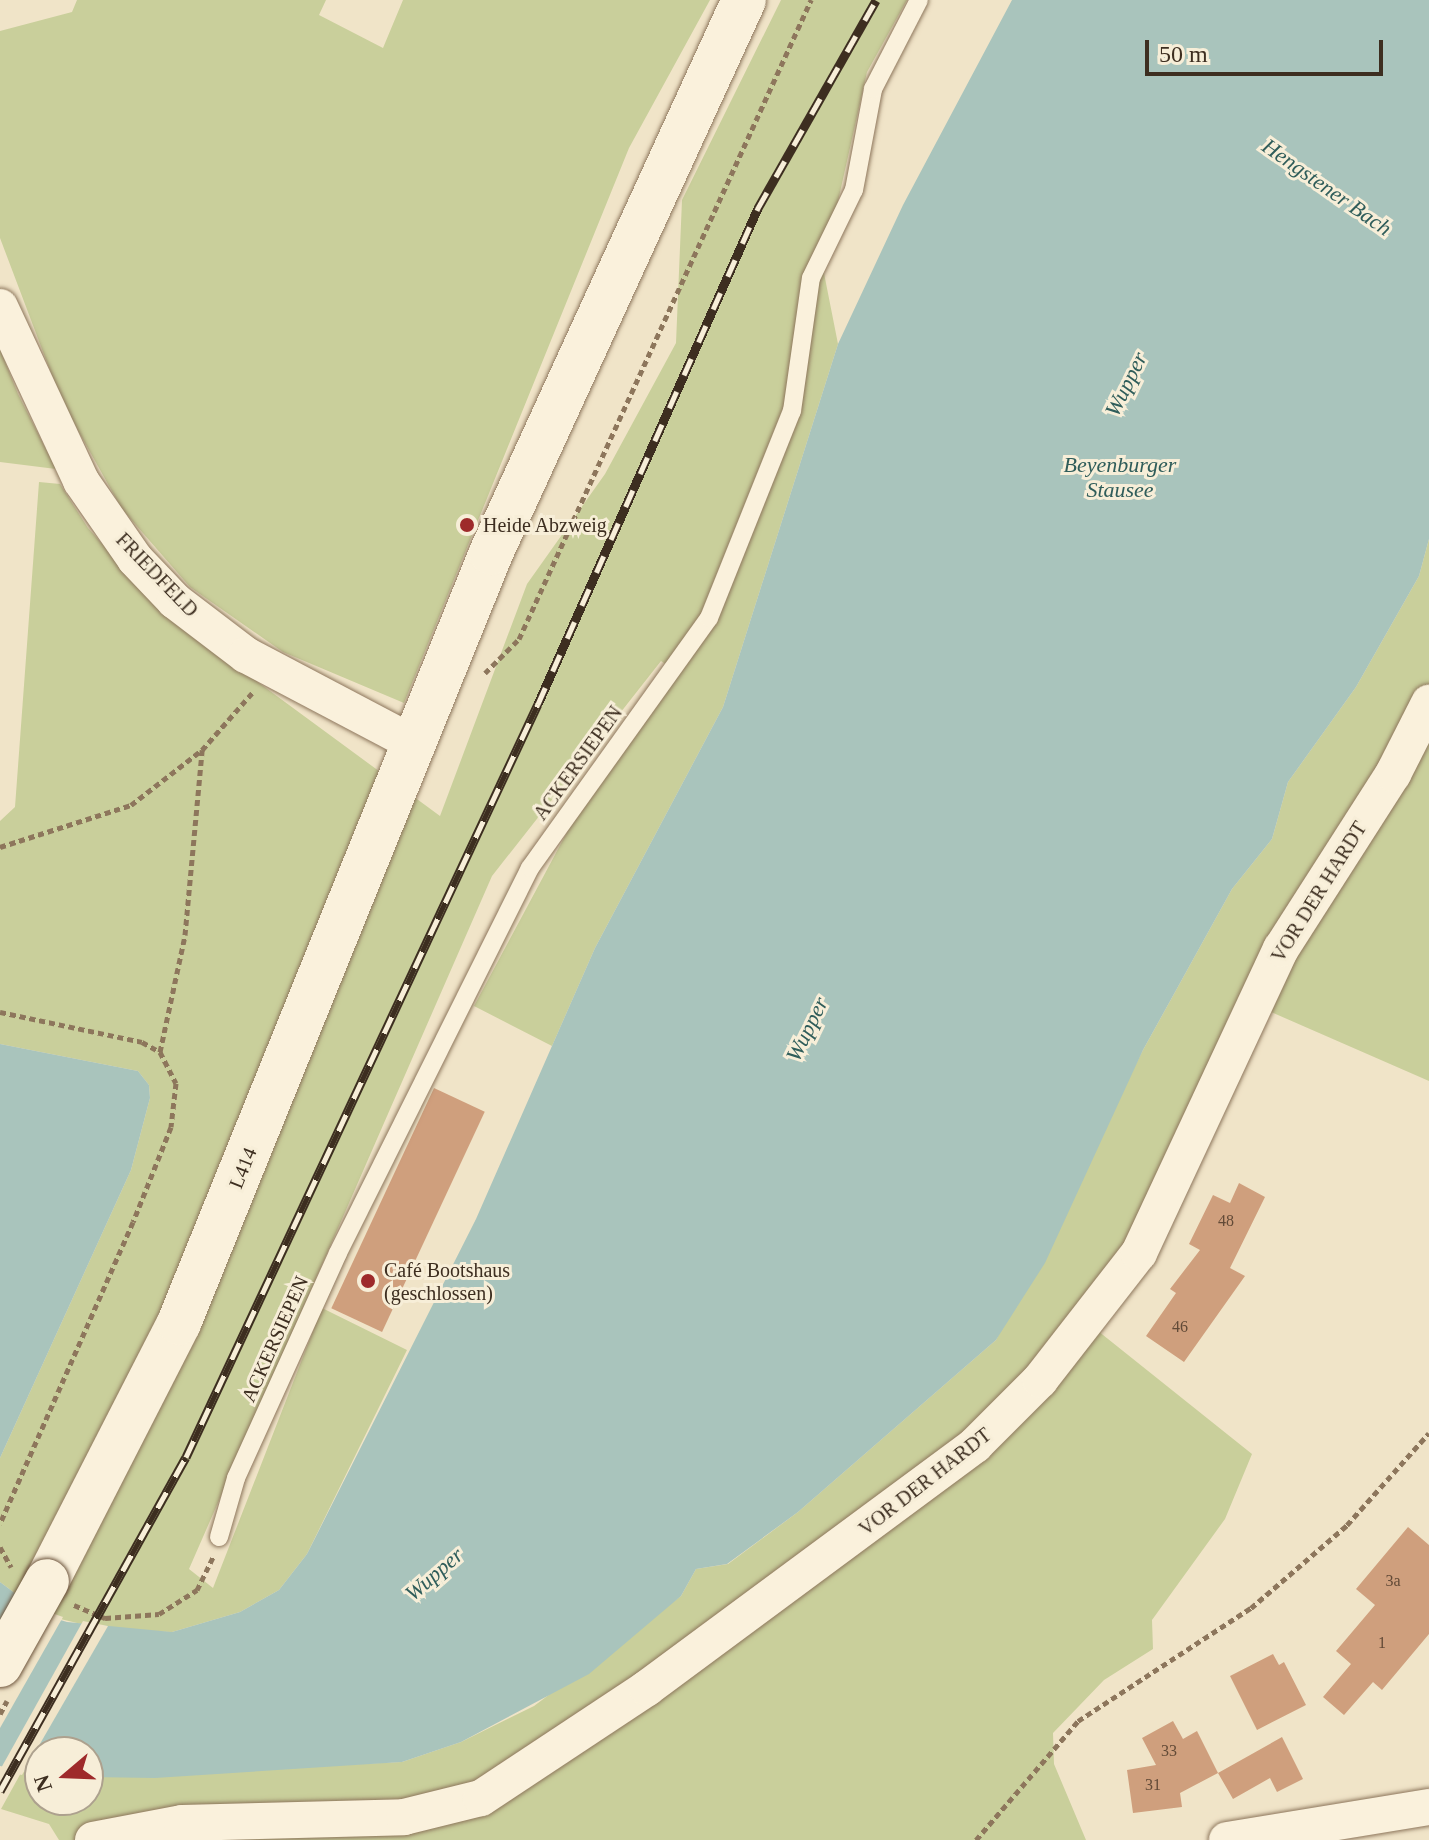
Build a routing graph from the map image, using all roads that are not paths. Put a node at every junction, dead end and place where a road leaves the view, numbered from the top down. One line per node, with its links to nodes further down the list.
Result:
1 (744, 0): 5 (main road, L414)
2 (919, 0): 6 (lane, ACKERSIEPEN)
3 (0, 307): 5 (street, FRIEDFELD)
4 (1429, 703): 9 (street, VOR DER HARDT)
5 (417, 745): 7 (main road, L414, bridge)
6 (219, 1537)
7 (0, 1665)
8 (1429, 1807): 10 (street)
9 (93, 1840)
10 (1227, 1840)

